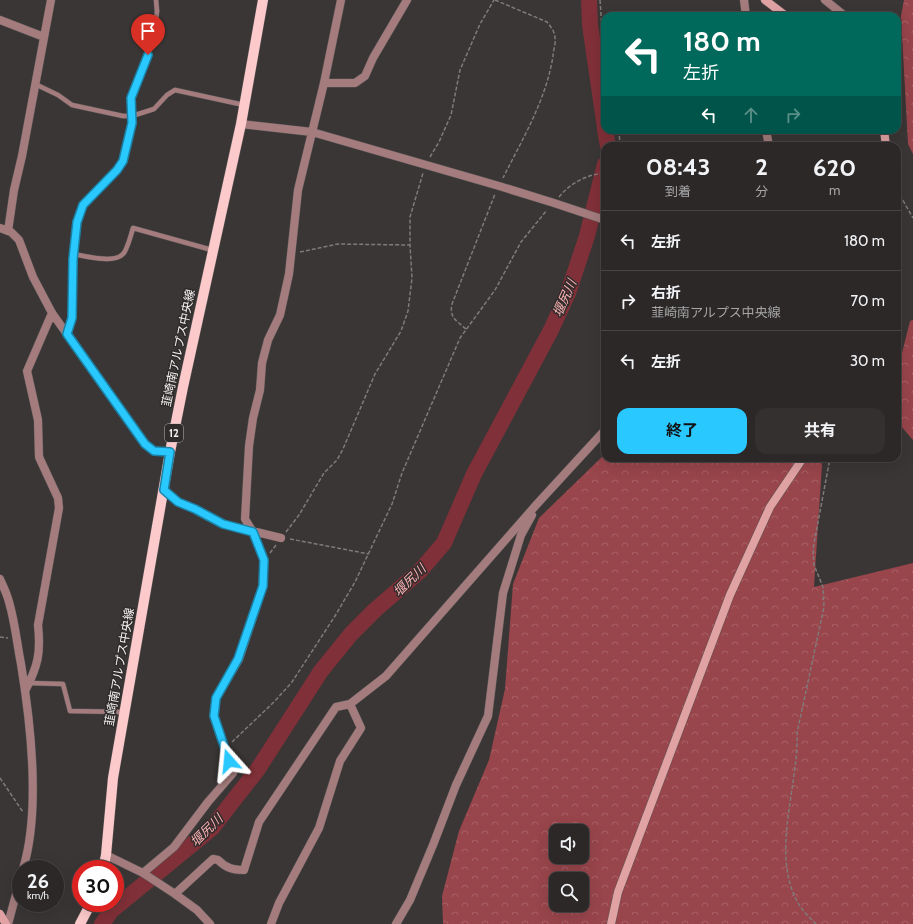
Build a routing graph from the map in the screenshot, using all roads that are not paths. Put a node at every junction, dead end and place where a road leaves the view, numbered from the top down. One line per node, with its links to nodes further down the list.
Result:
1 (51, 0): 13 (street)
2 (156, 0): 17 (lane)
3 (263, 0): 16 (main road, 韮崎南アルプス中央線 / 12)
4 (341, 0): 14 (street)
5 (407, 0): 14 (street)
6 (744, 0): 9 (street)
7 (765, 0): 10 (street)
8 (825, 0): 11 (street)
9 (746, 12)
10 (781, 12)
11 (840, 12)
12 (0, 20): 13 (street)
13 (44, 37): 15 (street)
14 (324, 83): 19 (street)
15 (35, 84): 17 (lane); 22 (street)
16 (244, 105): 17 (lane); 18 (main road, 韮崎南アルプス中央線 / 12)
17 (132, 116): 24 (lane)
18 (241, 124): 19 (street); 23 (main road, 韮崎南アルプス中央線 / 12)
19 (312, 132): 20 (street); 32 (street)
20 (601, 219)
21 (0, 228): 22 (street)
22 (8, 231): 25 (street)
23 (212, 250): 24 (lane); 28 (main road, 韮崎南アルプス中央線 / 12)
24 (73, 254): 26 (lane)
25 (52, 313): 26 (street); 35 (street)
26 (67, 334): 28 (street)
27 (601, 434): 31 (street)
28 (170, 452): 30 (main road, 韮崎南アルプス中央線 / 12)
29 (800, 462): 52 (street)
30 (164, 490): 32 (street); 38 (main road, 韮崎南アルプス中央線 / 12)
31 (537, 504): 37 (street); 51 (street)
32 (253, 532): 33 (street); 42 (street)
33 (281, 538)
34 (0, 579): 36 (street)
35 (30, 683): 36 (street); 38 (lane)
36 (25, 691): 40 (street)
37 (350, 704): 43 (street); 50 (street)
38 (124, 712): 39 (main road, 韮崎南アルプス中央線 / 12)
39 (106, 855): 41 (main road, 韮崎南アルプス中央線 / 12); 42 (street)
40 (26, 860)
41 (105, 860)
42 (143, 873): 43 (street)
43 (175, 894): 49 (street)
44 (12, 907): 47 (street)
45 (86, 912): 48 (main road)
46 (0, 914): 47 (street)
47 (7, 924)
48 (80, 924)
49 (210, 924)
50 (271, 924)
51 (396, 924)
52 (611, 924)

